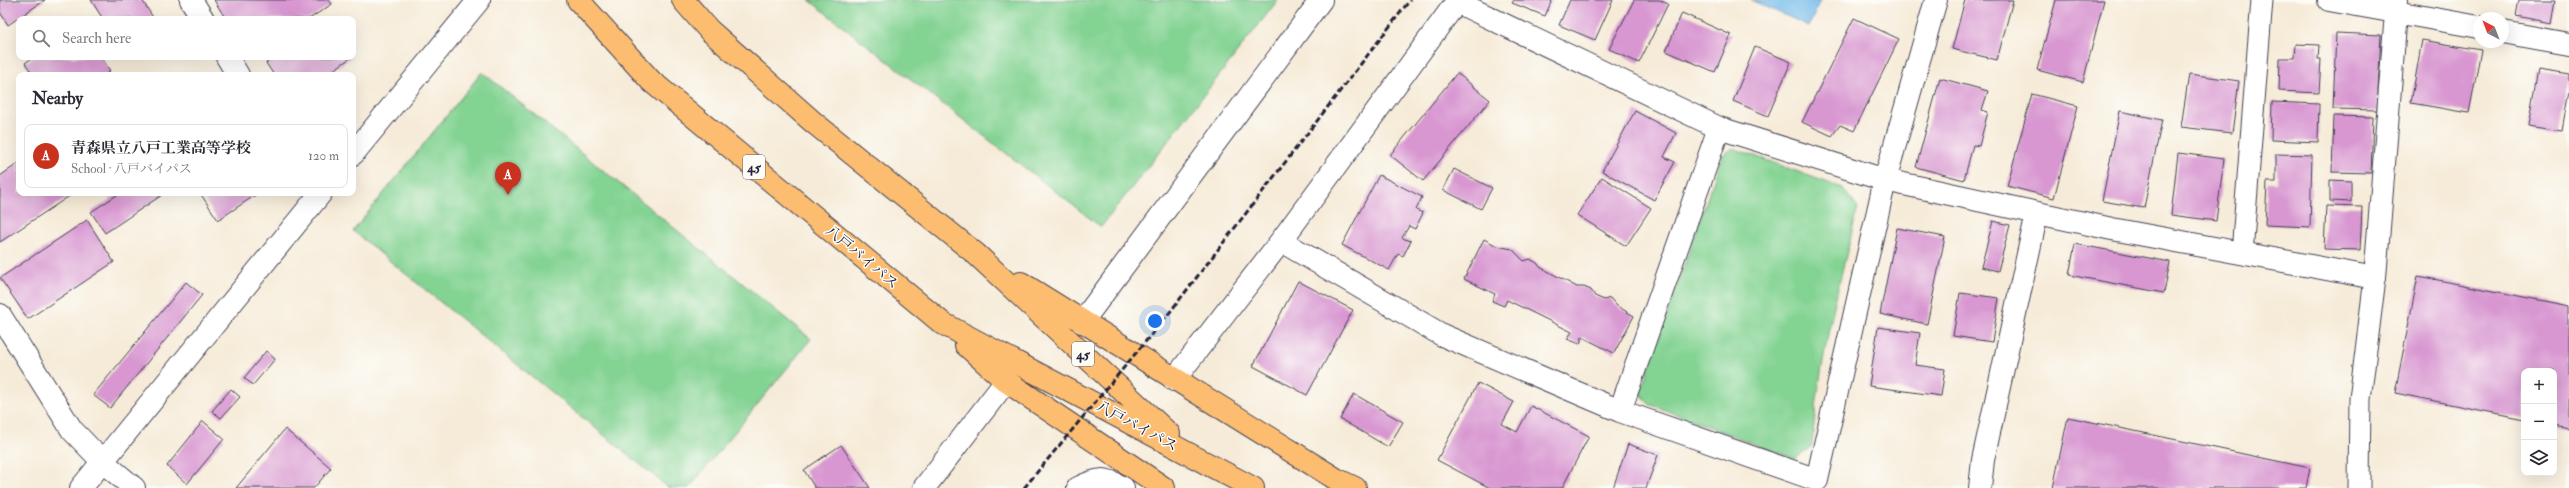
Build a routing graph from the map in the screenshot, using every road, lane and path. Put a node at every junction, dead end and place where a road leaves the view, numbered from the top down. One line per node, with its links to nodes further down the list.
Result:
1 (191, 0): 11 (street)
2 (479, 0): 18 (street)
3 (578, 0): 28 (highway, 八戸バイパス / 45)
4 (683, 0): 24 (highway, 八戸バイパス / 45)
5 (1321, 0): 27 (street)
6 (1936, 0): 19 (street)
7 (2262, 0): 23 (lane)
8 (2329, 0): 10 (street)
9 (1458, 1): 17 (street); 22 (street)
10 (2396, 6): 12 (street); 25 (street)
11 (201, 16)
12 (2473, 25)
13 (2509, 33): 14 (street)
14 (2569, 44)
15 (229, 60): 16 (street)
16 (236, 72)
17 (1719, 128): 19 (street); 31 (street)
18 (356, 150)
19 (1885, 180): 21 (street); 31 (street)
20 (316, 196): 33 (street)
21 (2037, 213): 23 (street); 42 (street)
22 (1281, 241): 29 (street); 31 (street)
23 (2242, 253): 25 (street)
24 (976, 254): 27 (highway); 32 (highway, 八戸バイパス / 45)
25 (2375, 278): 43 (lane)
26 (0, 315): 33 (street)
27 (1082, 322): 29 (highway)
28 (942, 323): 30 (highway); 32 (highway, 八戸バイパス / 45)
29 (1174, 380): 41 (highway)
30 (1006, 381): 36 (street); 39 (highway)
31 (1620, 411)
32 (1190, 454): 40 (highway, 八戸バイパス / 45)
33 (103, 462): 34 (street); 35 (street)
34 (81, 488)
35 (134, 488)
36 (924, 488)
37 (1078, 488): 38 (street)
38 (1123, 488)
39 (1164, 488)
40 (1252, 488)
41 (1356, 488)
42 (1980, 488)
43 (2359, 488)

